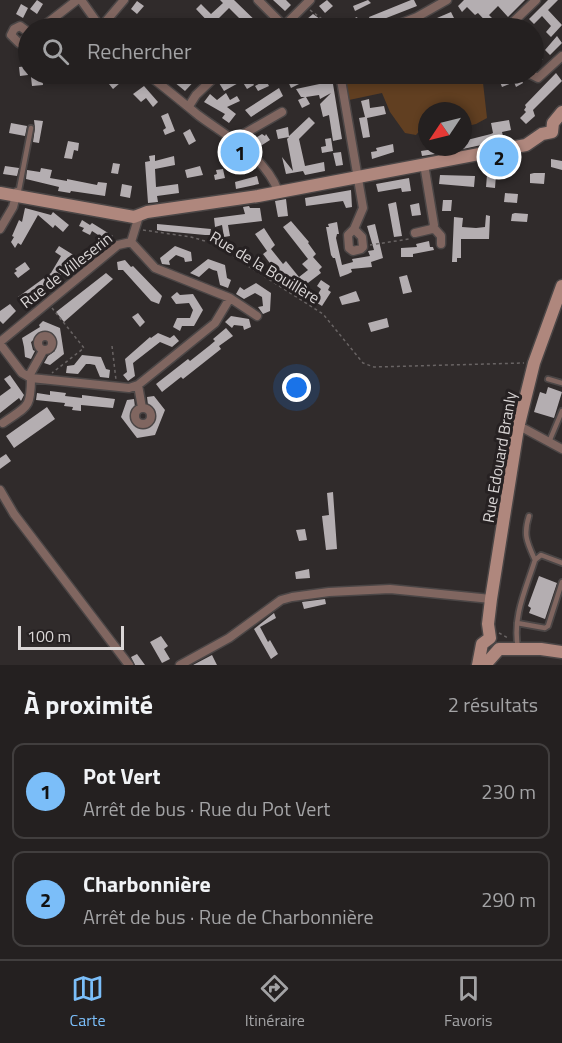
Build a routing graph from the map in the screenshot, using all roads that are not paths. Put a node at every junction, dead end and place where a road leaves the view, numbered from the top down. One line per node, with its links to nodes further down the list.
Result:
1 (79, 0): 7 (street); 8 (street)
2 (124, 0): 9 (street)
3 (258, 0): 10 (street)
4 (447, 0): 12 (street)
5 (536, 0): 13 (street)
6 (309, 4): 11 (street)
7 (55, 18)
8 (93, 18)
9 (109, 18)
10 (275, 18)
11 (293, 18)
12 (414, 18)
13 (518, 18)
14 (18, 27): 15 (street)
15 (18, 43)
16 (562, 56): 17 (street)
17 (544, 72)
18 (160, 84): 21 (street)
19 (208, 84): 21 (street)
20 (342, 84): 29 (street)
21 (189, 106): 27 (street)
22 (282, 112): 27 (street)
23 (562, 112): 25 (street)
24 (31, 128): 32 (lane)
25 (552, 132): 26 (street); 28 (street)
26 (562, 141)
27 (236, 142): 30 (street)
28 (424, 164): 29 (street); 34 (street)
29 (359, 176): 30 (street); 36 (street)
30 (278, 191): 33 (street)
31 (0, 193): 32 (street)
32 (17, 196): 33 (street); 35 (street)
33 (139, 216): 38 (street, Rue de Villeserin)
34 (432, 227): 37 (street); 39 (street)
35 (0, 229)
36 (354, 229): 36 (street)
37 (415, 233)
38 (131, 242): 41 (street); 43 (street, Rue de Villeserin)
39 (441, 244)
40 (562, 286): 52 (street, Rue Edouard Branly)
41 (230, 298): 42 (street); 48 (street)
42 (258, 316)
43 (0, 343): 45 (street)
44 (43, 351): 45 (street)
45 (30, 377): 48 (street); 51 (street)
46 (548, 379): 47 (lane)
47 (562, 383)
48 (138, 385): 49 (street)
49 (142, 408)
50 (562, 411): 53 (lane)
51 (3, 423)
52 (518, 428): 53 (street); 60 (street, Rue Edouard Branly)
53 (549, 442): 54 (street)
54 (562, 449)
55 (0, 490): 67 (street)
56 (529, 516): 57 (lane)
57 (535, 560): 58 (lane); 61 (lane)
58 (562, 563)
59 (562, 582): 61 (lane)
60 (491, 598): 62 (street, Rue Edouard Branly); 68 (street)
61 (517, 623): 64 (lane)
62 (490, 638): 63 (street); 66 (street)
63 (481, 649): 66 (street); 69 (street)
64 (518, 649): 65 (street); 66 (street)
65 (562, 652)
66 (492, 657)
67 (129, 665)
68 (180, 665)
69 (478, 665)

